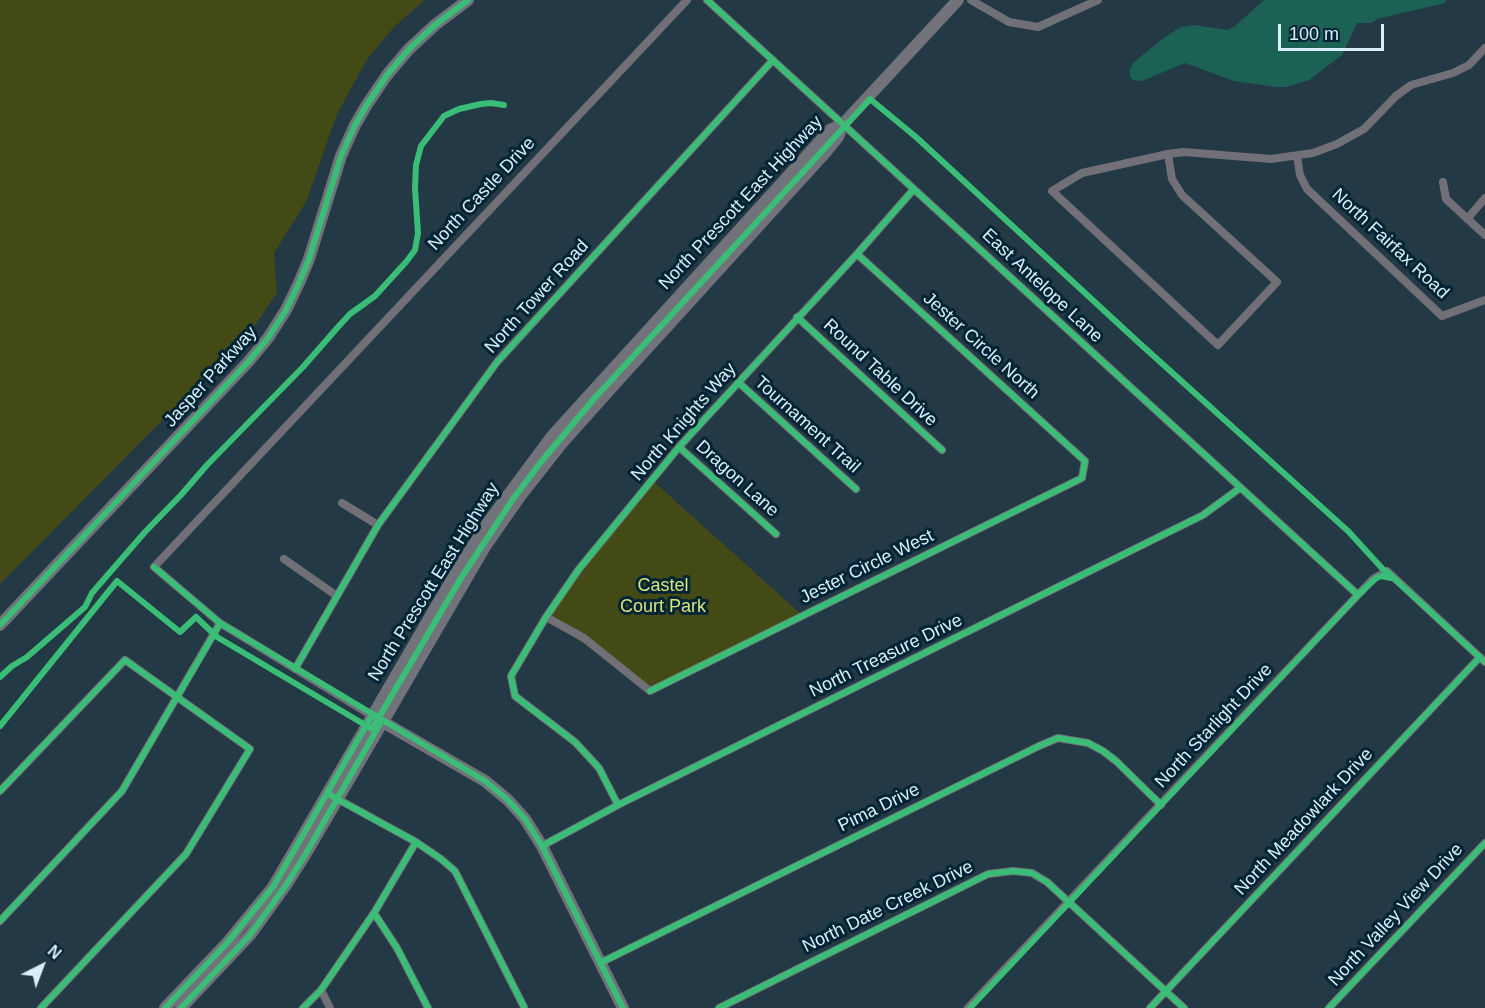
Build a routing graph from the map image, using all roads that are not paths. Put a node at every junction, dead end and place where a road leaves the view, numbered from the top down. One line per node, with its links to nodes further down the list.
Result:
1 (468, 0): 34 (street, Jasper Parkway)
2 (687, 0): 33 (street, North Castle Drive)
3 (707, 0): 8 (street, East Antelope Lane)
4 (958, 0): 9 (street, North Prescott East Highway)
5 (971, 0): 6 (street)
6 (1098, 0)
7 (1484, 50): 11 (street)
8 (774, 60): 9 (street, East Antelope Lane); 27 (street, North Tower Road)
9 (843, 124): 13 (street, East Antelope Lane); 38 (street, North Prescott East Highway)
10 (1168, 154): 10 (street); 11 (street)
11 (1297, 156): 18 (street, North Fairfax Road)
12 (1443, 182): 15 (street)
13 (914, 189): 17 (street, North Knights Way); 24 (street, East Antelope Lane)
14 (1485, 198): 15 (street)
15 (1467, 219): 16 (street)
16 (1485, 235)
17 (857, 254): 19 (street, North Knights Way); 23 (street, Jester Circle North)
18 (1485, 300)
19 (797, 317): 20 (street, North Knights Way); 22 (street, Round Table Drive)
20 (738, 382): 21 (street, North Knights Way); 25 (street, Tournament Trail)
21 (679, 447): 28 (street, Dragon Lane); 32 (street, North Knights Way)
22 (942, 450)
23 (1085, 461): 32 (street, Jester Circle West)
24 (1240, 488): 30 (street, East Antelope Lane); 41 (street, North Treasure Drive)
25 (856, 489)
26 (342, 503): 27 (street)
27 (378, 525): 31 (street, North Tower Road)
28 (776, 534)
29 (284, 559): 31 (street)
30 (1357, 594): 35 (street, North Starlight Drive); 42 (street, North Starlight Drive)
31 (337, 596): 36 (street, North Tower Road)
32 (546, 617): 41 (street, North Knights Way)
33 (220, 623): 36 (street); 37 (street)
34 (0, 625)
35 (1482, 659): 52 (street, North Meadowlark Drive)
36 (295, 669): 38 (street)
37 (177, 698): 39 (street); 48 (street); 54 (street)
38 (377, 718): 40 (street, North Prescott East Highway); 45 (street)
39 (0, 791)
40 (332, 797): 43 (street); 50 (street, North Prescott East Highway)
41 (618, 805): 45 (street, North Treasure Drive)
42 (1161, 805): 46 (street, North Starlight Drive); 49 (street, Pima Drive)
43 (416, 842): 47 (street); 53 (street)
44 (1485, 843): 65 (street, North Valley View Drive)
45 (542, 846): 49 (street)
46 (1068, 902): 52 (street, North Date Creek Drive); 61 (street, North Date Creek Drive); 62 (street, North Starlight Drive)
47 (374, 914): 51 (street); 59 (street)
48 (0, 921)
49 (600, 963): 60 (street)
50 (202, 978): 55 (street, North Prescott East Highway); 56 (street, North Prescott East Highway)
51 (321, 990): 57 (street); 58 (street)
52 (1166, 992): 63 (street, North Meadowlark Drive); 64 (street, North Date Creek Drive)
53 (524, 1007)
54 (41, 1008)
55 (165, 1008)
56 (181, 1008)
57 (303, 1008)
58 (330, 1008)
59 (429, 1008)
60 (622, 1008)
61 (719, 1008)
62 (968, 1008)
63 (1150, 1008)
64 (1184, 1008)
65 (1329, 1008)

